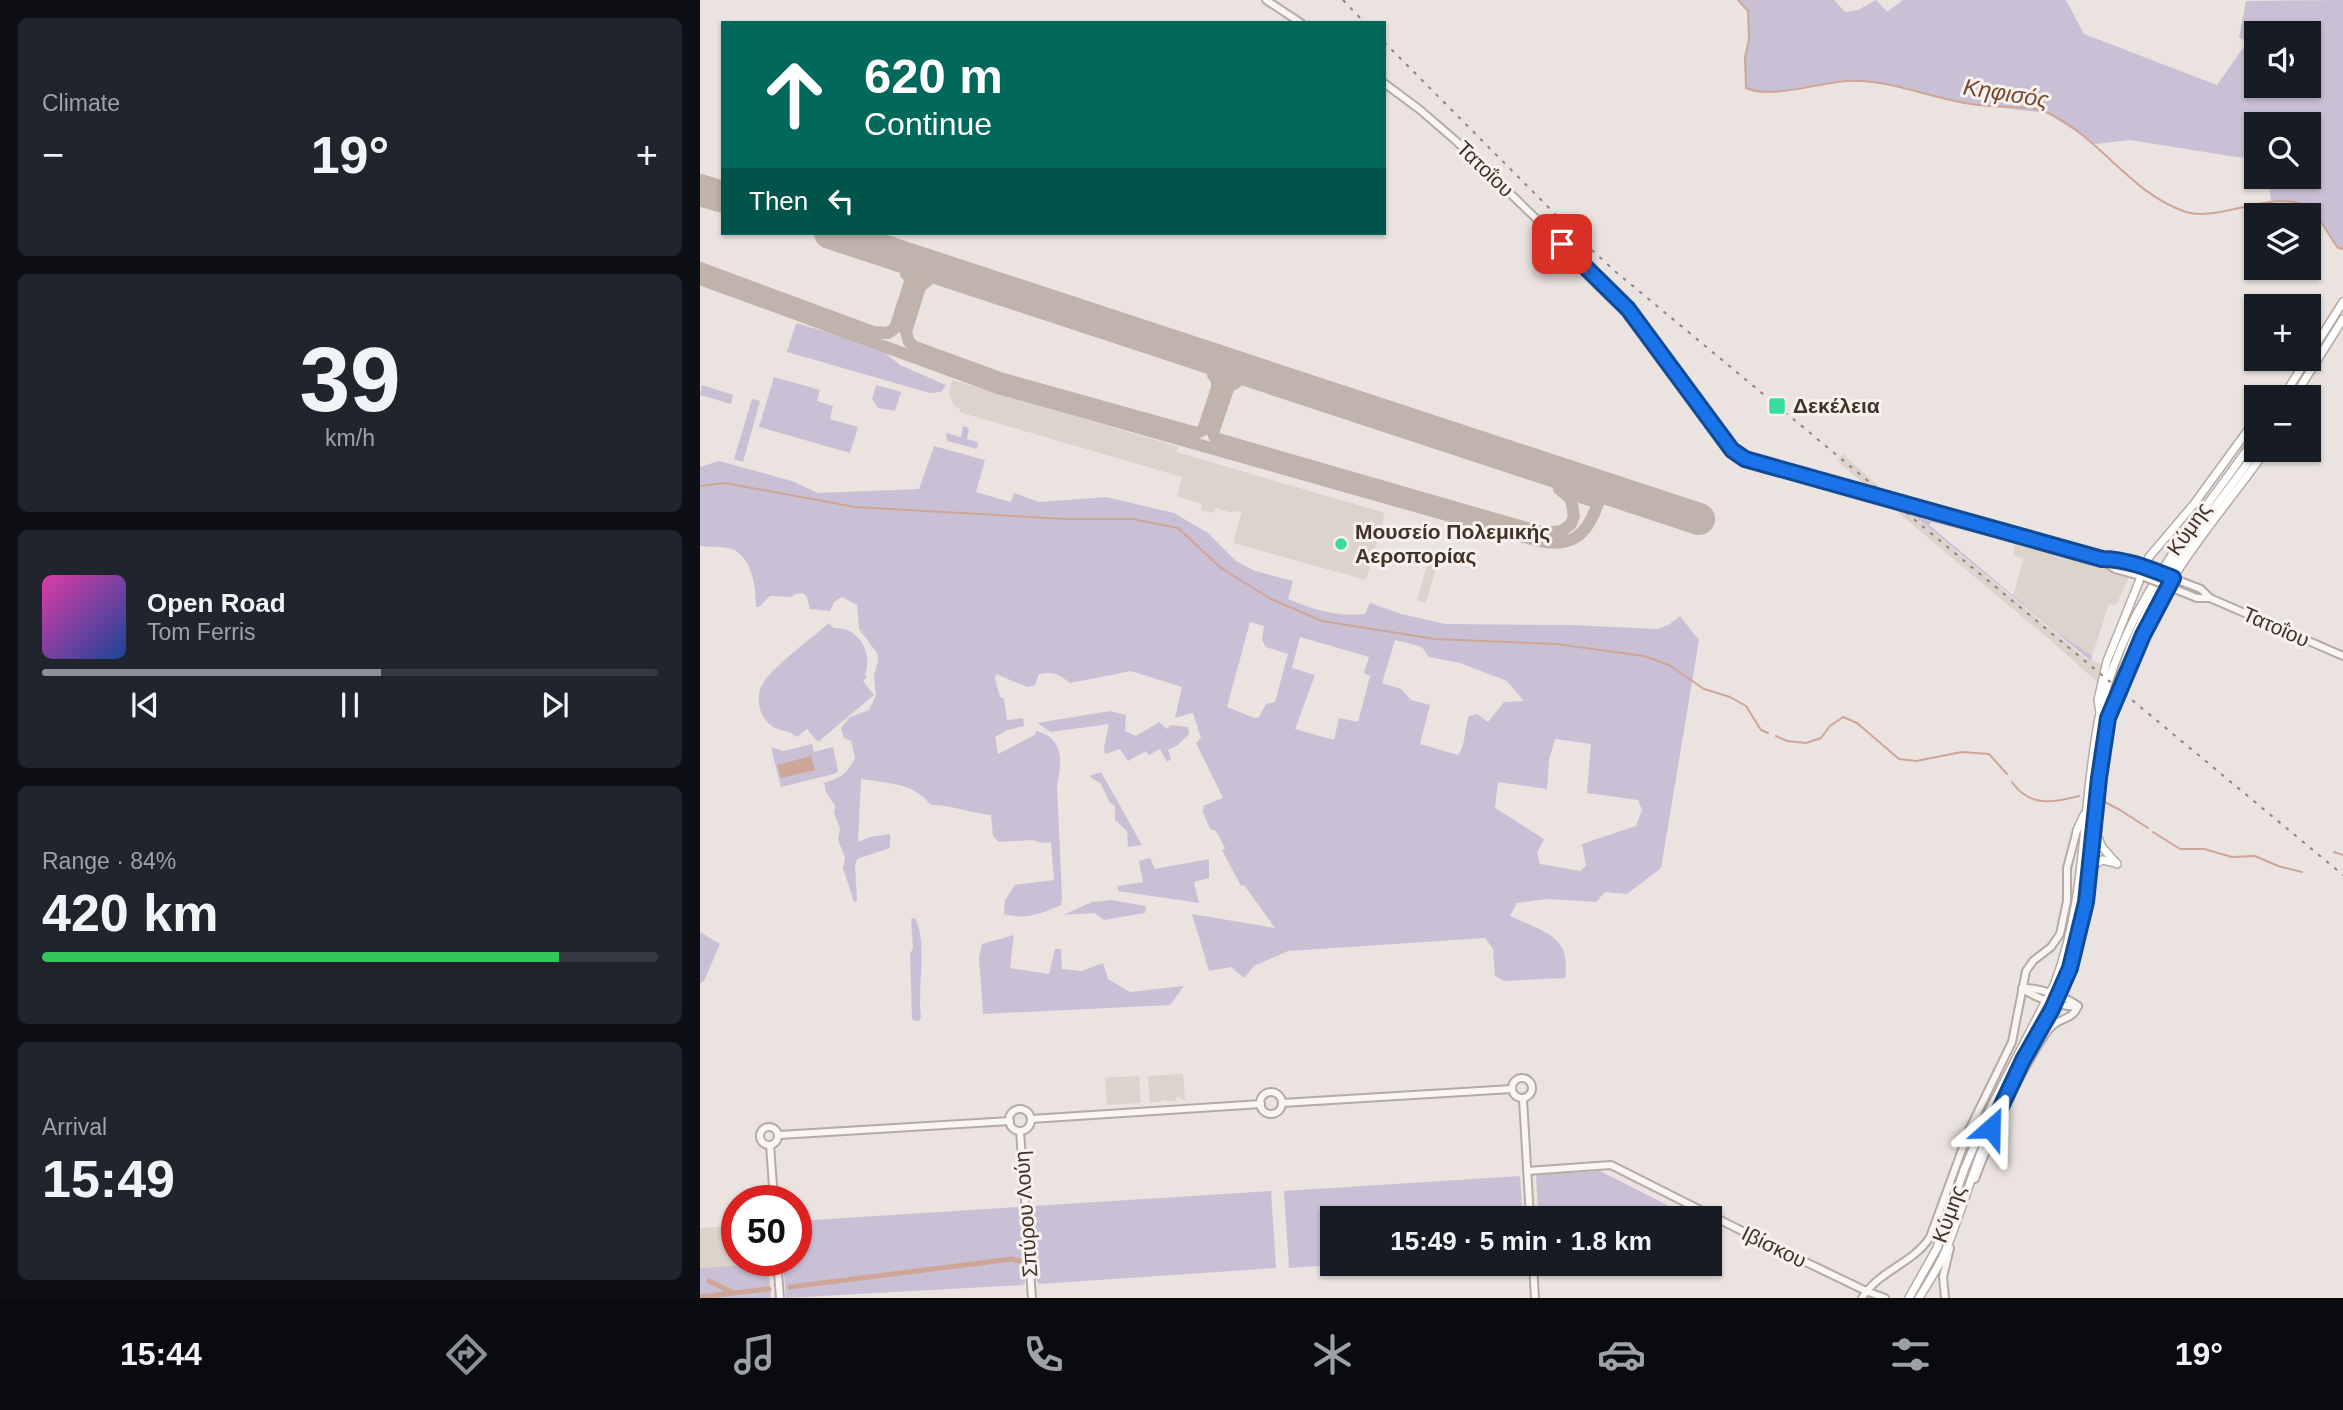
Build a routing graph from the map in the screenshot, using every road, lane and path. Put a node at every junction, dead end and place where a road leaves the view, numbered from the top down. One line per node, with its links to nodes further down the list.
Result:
1 (1266, 0): 2 (street)
2 (1298, 21)
3 (1386, 84): 12 (street, Τατοΐου, bridge)
4 (2343, 302): 5 (main road)
5 (2340, 316): 6 (main road); 7 (main road)
6 (2291, 385)
7 (2301, 385)
8 (2244, 435): 13 (main road)
9 (2244, 454): 19 (main road, Κύμης)
10 (2248, 462): 20 (main road, Κύμης)
11 (2257, 462): 15 (main road)
12 (2102, 559): 13 (street, Τατοΐου); 14 (street, Τατοΐου)
13 (2146, 568): 14 (main road); 15 (street, Τατοΐου, bridge)
14 (2142, 577): 16 (street, Τατοΐου, bridge); 19 (main road)
15 (2172, 578): 16 (main road); 17 (street, Τατοΐου)
16 (2167, 586): 17 (street, Τατοΐου); 20 (main road)
17 (2210, 598): 18 (street, Τατοΐου)
18 (2343, 656)
19 (2100, 714): 21 (main road, Κύμης)
20 (2108, 718): 22 (main road, Κύμης)
21 (2087, 808): 23 (main road); 26 (main road, Κύμης)
22 (2094, 824): 24 (main road, Κύμης); 24 (main road)
23 (2077, 830): 25 (street)
24 (2089, 880): 26 (main road, Κύμης)
25 (2022, 988): 26 (street); 41 (street)
26 (2052, 998): 47 (main road, Κύμης); 48 (main road, Κύμης); 49 (street)
27 (1512, 1089): 28 (street); 28 (street); 29 (street)
28 (1523, 1098): 36 (street)
29 (1282, 1103): 30 (street); 30 (street)
30 (1261, 1104): 31 (street)
31 (1031, 1119): 32 (street); 33 (street)
32 (1010, 1121): 33 (street); 34 (street)
33 (1020, 1131): 43 (street, Σπύρου Λούη)
34 (779, 1135): 35 (street); 35 (street)
35 (770, 1145): 37 (street)
36 (1527, 1171): 38 (street); 41 (street, Ιβίσκου)
37 (773, 1185)
38 (1529, 1206)
39 (778, 1276): 42 (street)
40 (1534, 1276): 44 (street)
41 (1864, 1295): 45 (street, Ιβίσκου); 46 (street, Ιβίσκου)
42 (780, 1298)
43 (1032, 1298)
44 (1535, 1298)
45 (1872, 1298)
46 (1885, 1298)
47 (1909, 1298)
48 (1919, 1298)
49 (1944, 1298)

